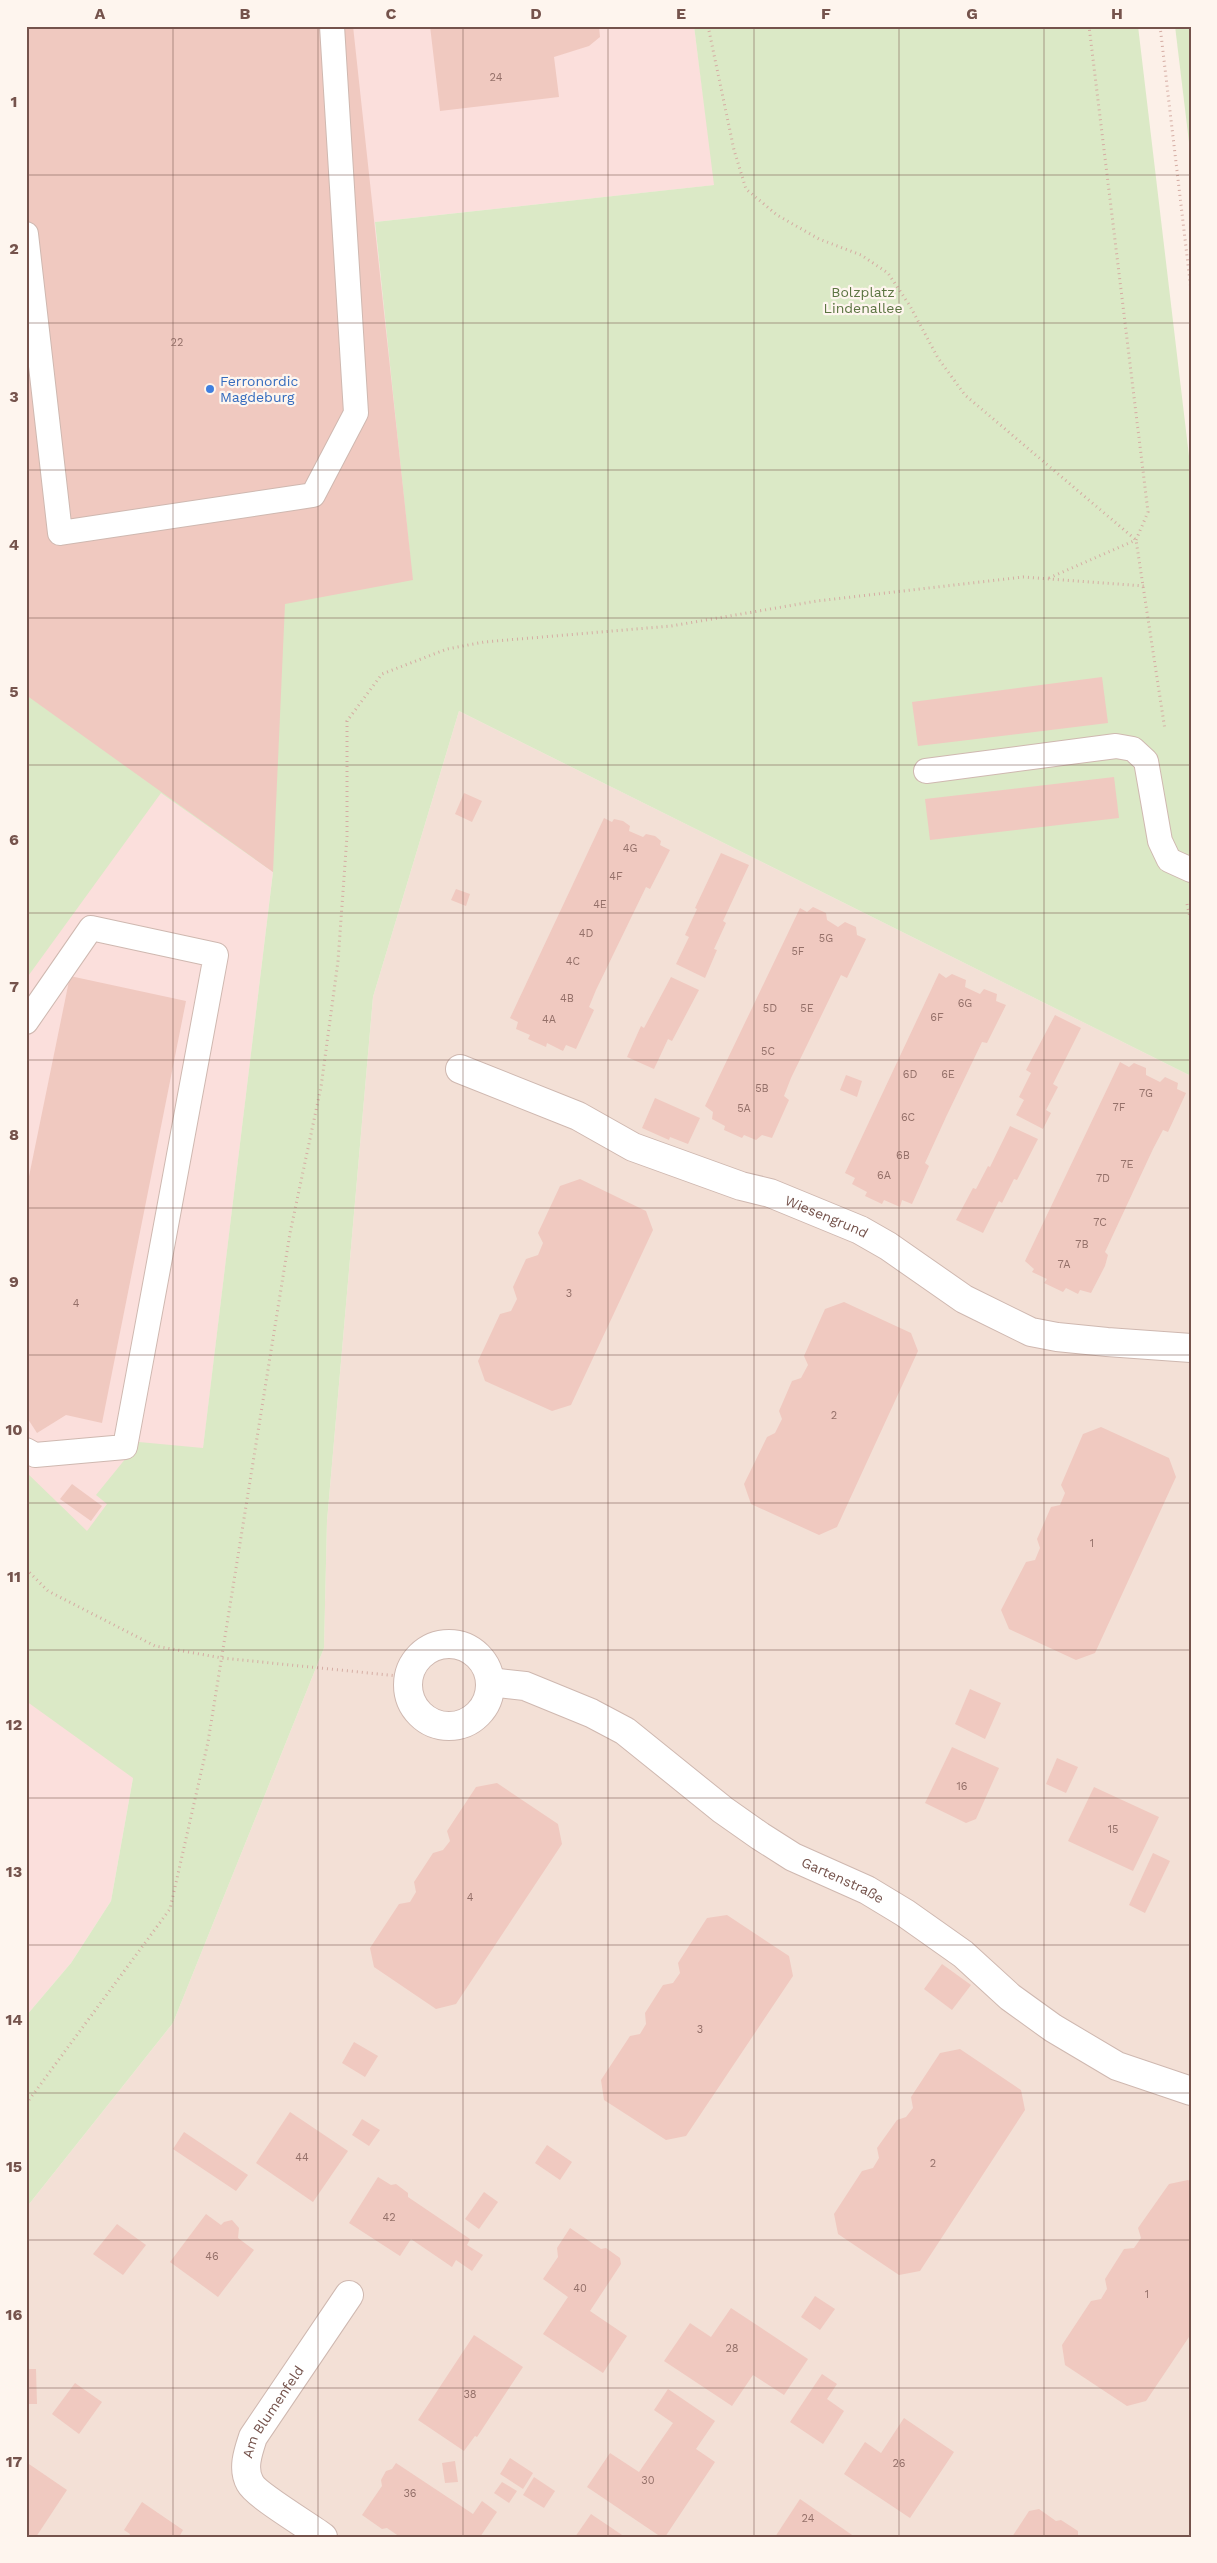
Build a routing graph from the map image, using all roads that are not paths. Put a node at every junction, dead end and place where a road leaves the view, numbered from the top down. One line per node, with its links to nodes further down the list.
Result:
1 (332, 26): 2 (lane)
2 (26, 234)
3 (926, 771): 4 (lane)
4 (1188, 869)
5 (26, 1022): 8 (lane)
6 (460, 1069): 7 (street, Wiesengrund)
7 (1191, 1348)
8 (26, 1450)
9 (490, 1682): 9 (street); 10 (street, Gartenstraße)
10 (1191, 2091)
11 (349, 2295): 12 (street, Am Blumenfeld)
12 (323, 2537)

